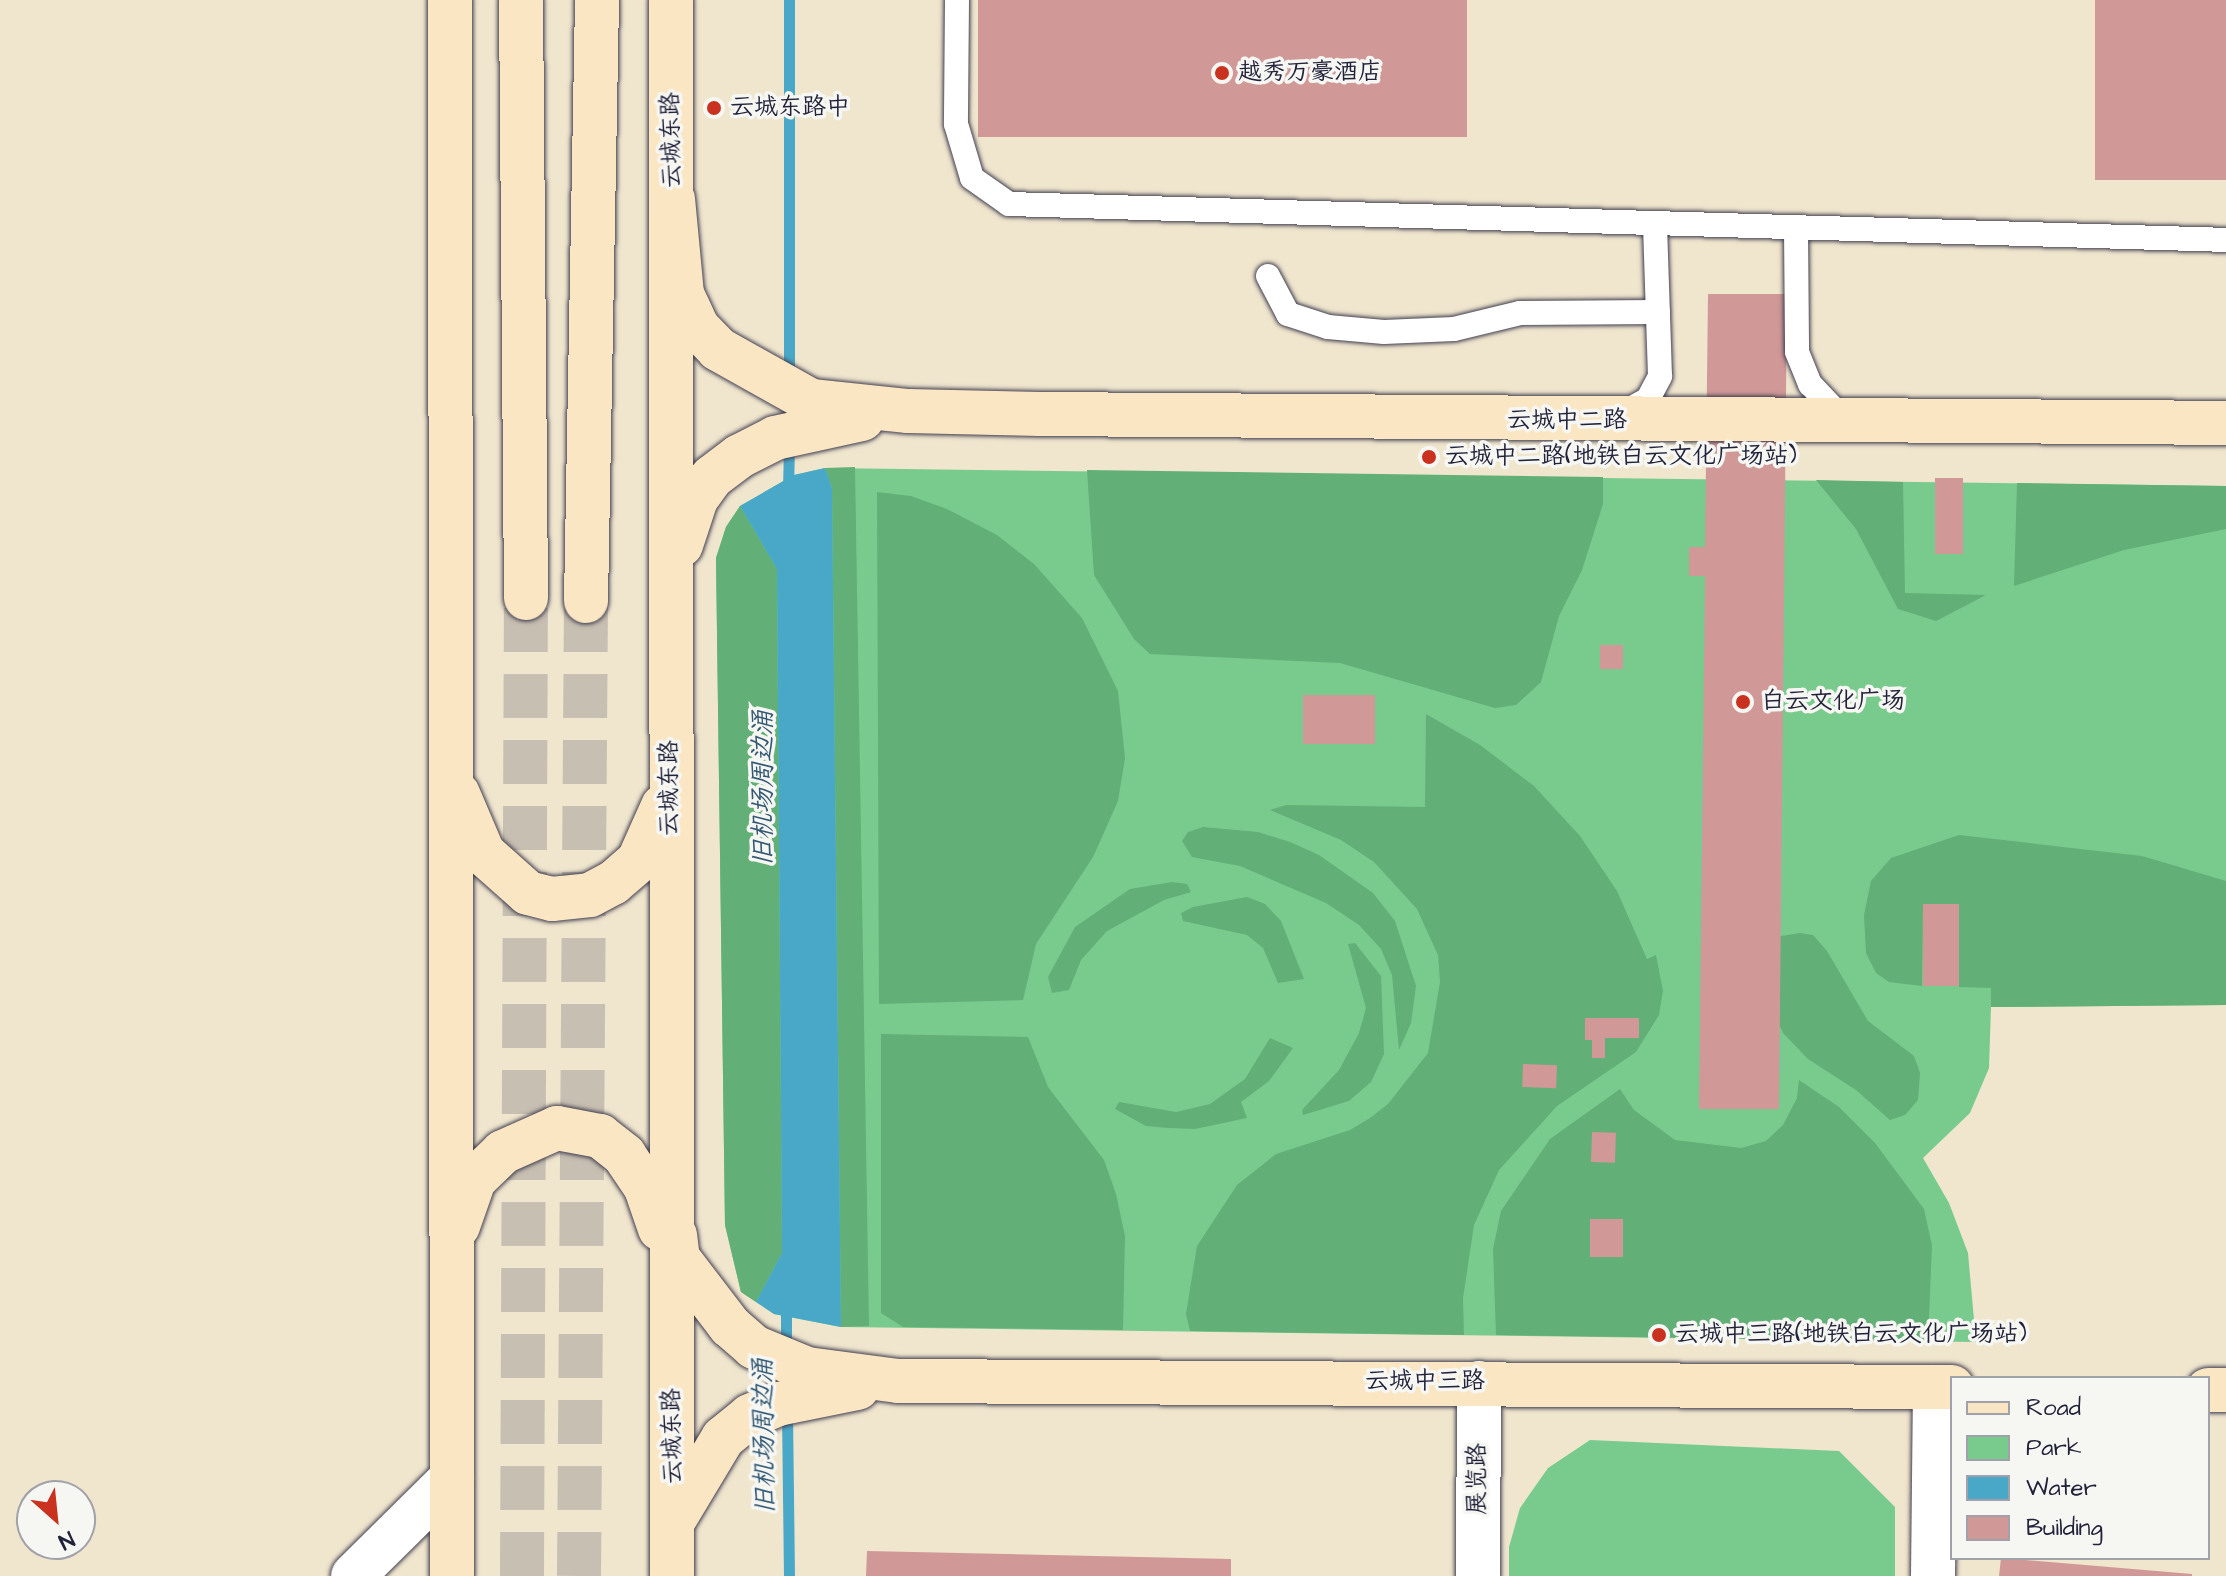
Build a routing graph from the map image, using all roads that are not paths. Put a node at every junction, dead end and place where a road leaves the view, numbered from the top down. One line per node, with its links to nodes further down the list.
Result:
1 (450, 0): 19 (street)
2 (521, 0): 17 (street)
3 (597, 0): 18 (street)
4 (671, 0): 6 (street, 云城东路)
5 (957, 0): 7 (lane)
6 (673, 199): 12 (street); 16 (street, 云城东路)
7 (1655, 225): 8 (lane); 11 (lane)
8 (1796, 229): 9 (lane); 14 (lane)
9 (2226, 240)
10 (1268, 276): 11 (lane)
11 (1658, 312): 13 (lane)
12 (908, 411): 13 (street, 云城中二路); 16 (street)
13 (1608, 421): 14 (street, 云城中二路)
14 (1845, 421): 15 (street, 云城中二路)
15 (2226, 423)
16 (671, 580): 20 (street, 云城东路)
17 (526, 598)
18 (586, 601)
19 (451, 773): 20 (street); 22 (street)
20 (670, 787): 21 (street, 云城东路)
21 (669, 1193): 23 (street, 云城东路); 24 (street)
22 (452, 1252): 23 (street); 27 (street)
23 (670, 1279): 28 (street, 云城东路)
24 (898, 1381): 25 (street, 云城中三路); 28 (street)
25 (1479, 1383): 26 (street, 云城中三路); 32 (street, 展览路)
26 (1944, 1387): 33 (street)
27 (452, 1478): 29 (street); 30 (street)
28 (675, 1519): 31 (street, 云城东路)
29 (353, 1576)
30 (452, 1576)
31 (672, 1576)
32 (1478, 1576)
33 (1933, 1576)

